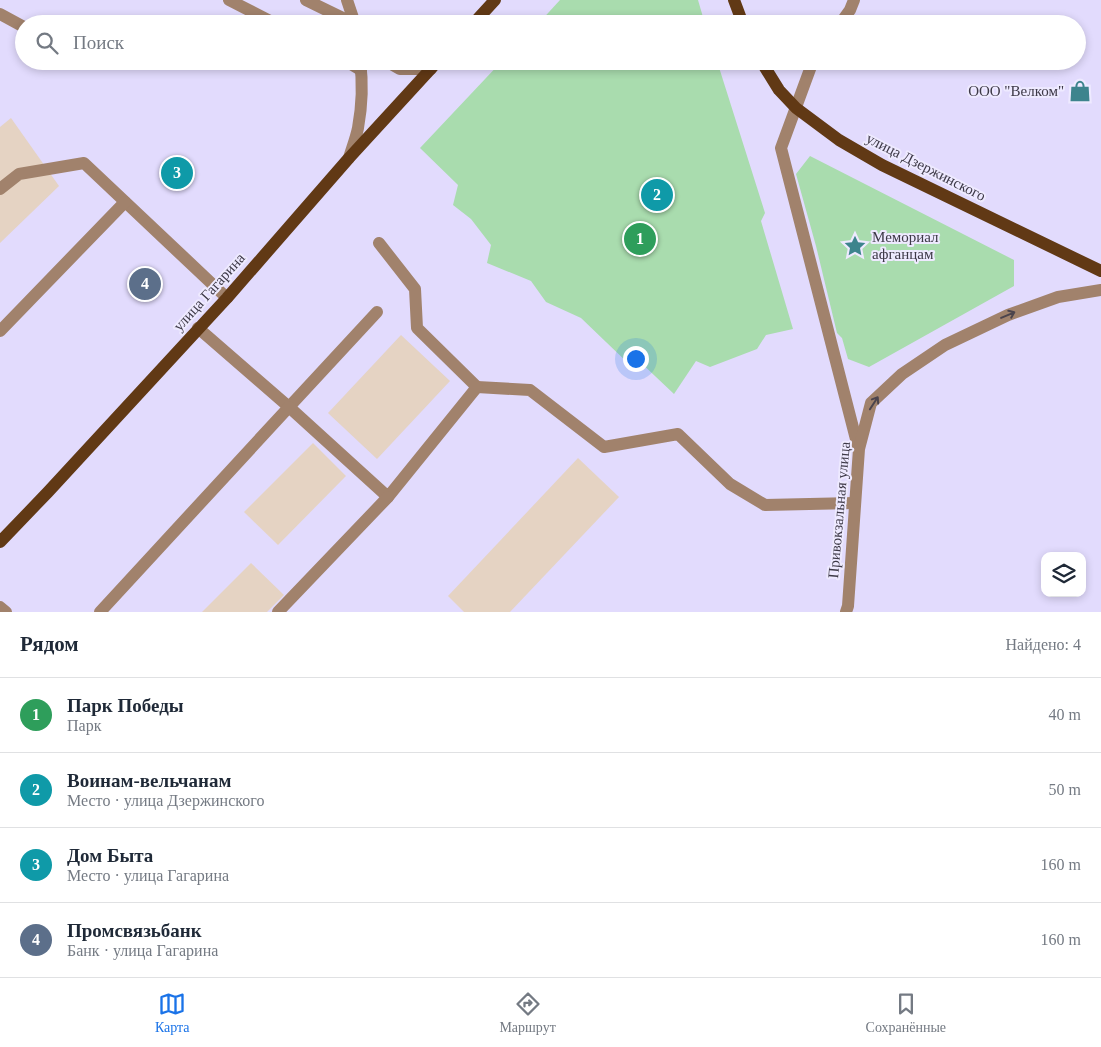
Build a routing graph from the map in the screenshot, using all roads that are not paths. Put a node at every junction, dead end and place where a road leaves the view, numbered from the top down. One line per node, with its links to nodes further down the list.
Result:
1 (229, 0): 8 (street)
2 (306, 0): 9 (street)
3 (347, 0): 10 (street)
4 (496, 0): 11 (main road)
5 (734, 0): 12 (main road)
6 (854, 0): 13 (street)
7 (0, 14): 14 (street)
8 (258, 15)
9 (337, 15)
10 (352, 15)
11 (482, 15)
12 (740, 15)
13 (846, 15)
14 (15, 22)
15 (361, 70): 20 (street)
16 (429, 70): 20 (main road, улица Гагарина)
17 (767, 70): 19 (main road, улица Дзержинского)
18 (809, 70): 19 (street)
19 (796, 108): 24 (main road, улица Дзержинского); 32 (street)
20 (349, 158): 26 (main road, улица Гагарина)
21 (0, 189): 22 (street)
22 (125, 202): 26 (street); 29 (street)
23 (379, 243): 30 (street)
24 (1101, 271)
25 (1101, 290): 32 (street, Привокзальная улица, one-way to 25)
26 (227, 298): 28 (main road, улица Гагарина)
27 (377, 312): 31 (street)
28 (198, 328): 31 (street); 35 (main road, улица Гагарина)
29 (0, 331)
30 (477, 387): 33 (street); 34 (street)
31 (289, 407): 33 (street); 38 (street)
32 (859, 449): 34 (street, Привокзальная улица)
33 (388, 497): 39 (street)
34 (854, 503): 40 (street, Привокзальная улица)
35 (0, 542)
36 (0, 607): 37 (street)
37 (6, 612)
38 (100, 612)
39 (278, 612)
40 (846, 612)

